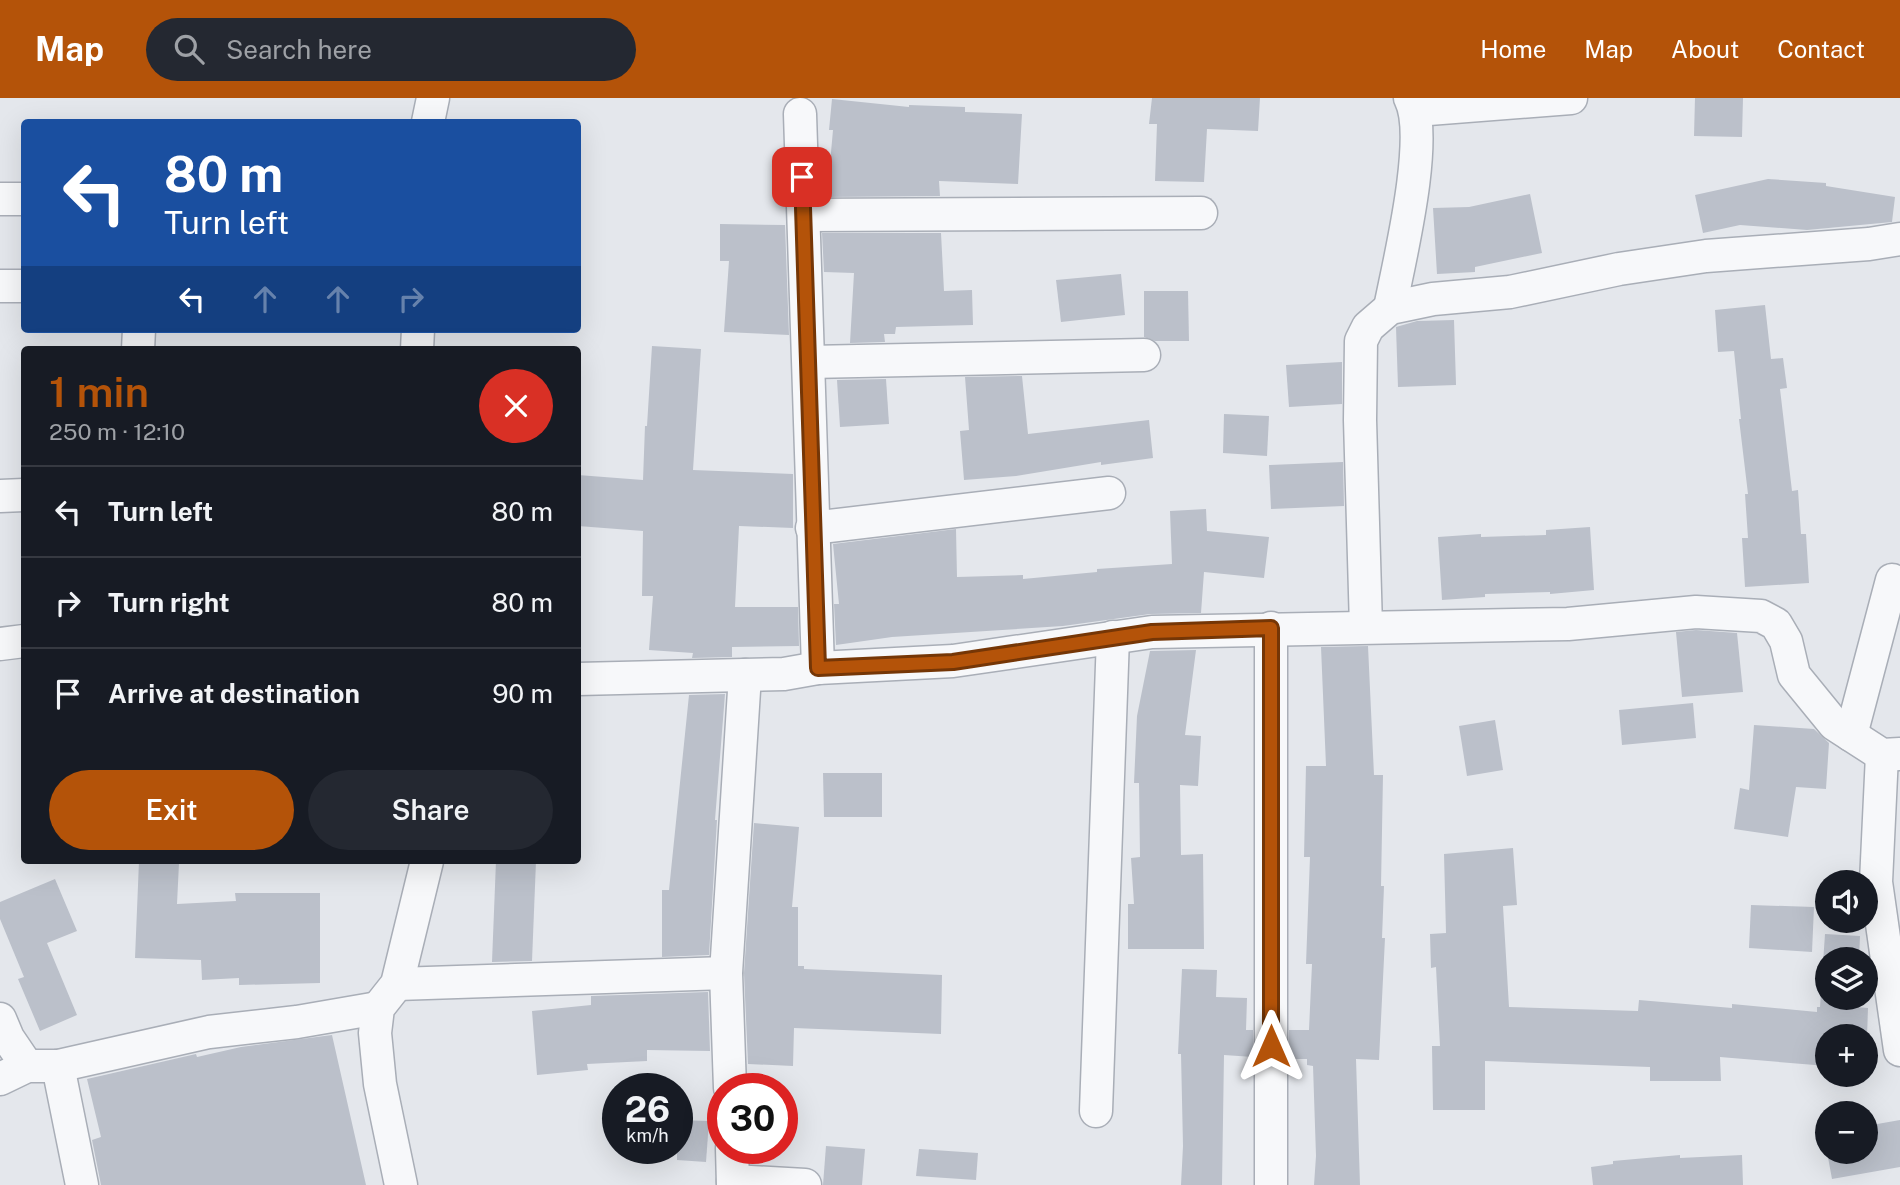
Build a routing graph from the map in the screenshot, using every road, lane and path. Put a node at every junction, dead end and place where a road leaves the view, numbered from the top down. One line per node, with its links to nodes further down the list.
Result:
1 (433, 98): 5 (street)
2 (1571, 98): 3 (street)
3 (1413, 104): 13 (street)
4 (800, 114): 9 (street)
5 (429, 119)
6 (0, 199): 7 (street)
7 (21, 199)
8 (1201, 213): 9 (street)
9 (804, 215): 15 (street)
10 (1900, 239): 13 (street)
11 (0, 286): 12 (street)
12 (21, 286)
13 (1390, 308): 21 (street)
14 (1144, 355): 15 (street)
15 (809, 362): 19 (street)
16 (1110, 493): 19 (street)
17 (21, 495): 18 (street)
18 (0, 496)
19 (812, 528): 26 (street)
20 (1892, 580): 29 (street)
21 (1366, 627): 22 (street); 29 (street)
22 (1271, 628): 23 (street); 45 (street)
23 (1113, 637): 26 (street); 39 (street)
24 (21, 641): 25 (street)
25 (0, 644)
26 (818, 668): 27 (street)
27 (745, 675): 28 (street); 32 (street)
28 (581, 679)
29 (1851, 735): 30 (street)
30 (1891, 755): 35 (street)
31 (426, 864): 33 (street)
32 (726, 973): 33 (street); 38 (street)
33 (388, 996): 36 (street); 43 (street)
34 (0, 1019): 37 (street)
35 (1900, 1050)
36 (58, 1066): 37 (street); 42 (street)
37 (13, 1072)
38 (729, 1073)
39 (1096, 1111)
40 (732, 1164): 41 (street)
41 (733, 1183): 44 (street)
42 (82, 1185)
43 (401, 1185)
44 (805, 1185)
45 (1271, 1185)

